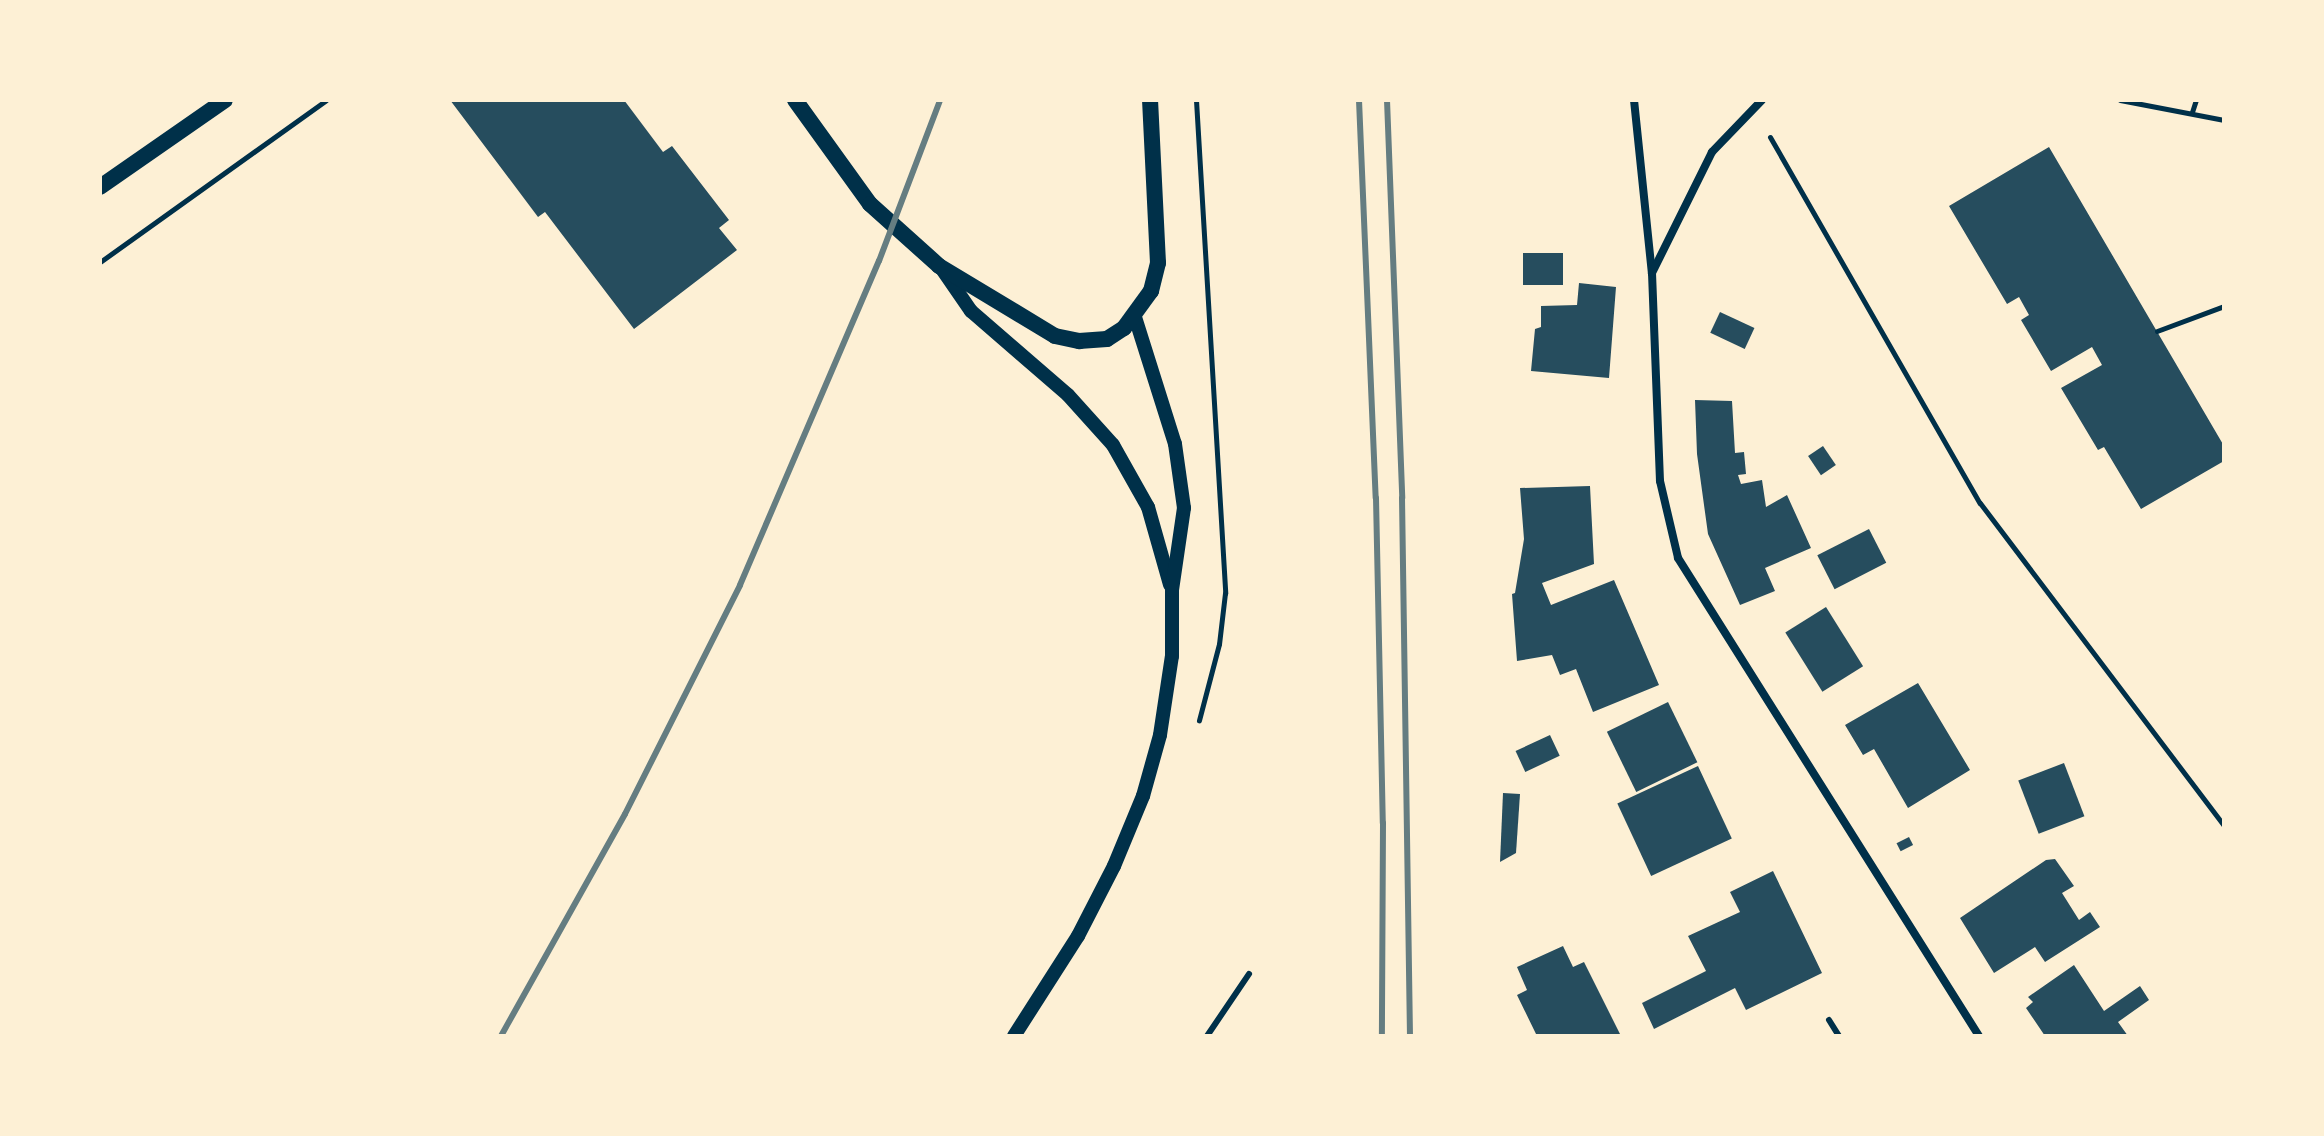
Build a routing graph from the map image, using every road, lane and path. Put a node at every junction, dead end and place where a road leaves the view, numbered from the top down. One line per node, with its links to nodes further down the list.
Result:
1 (225, 100): 12 (main road)
2 (326, 100): 13 (path)
3 (795, 100): 14 (main road)
4 (1150, 100): 17 (main road)
5 (1634, 100): 15 (street)
6 (1762, 100): 15 (street)
7 (2120, 100): 9 (path)
8 (2196, 100): 9 (path)
9 (2192, 112): 10 (path)
10 (2224, 120)
11 (1780, 155): 20 (path)
12 (100, 187)
13 (100, 262)
14 (939, 266): 17 (main road); 19 (street)
15 (1652, 273): 26 (street)
16 (2224, 306): 18 (path)
17 (1135, 317): 19 (street)
18 (2157, 331)
19 (1172, 590): 23 (street)
20 (2224, 826)
21 (1249, 974): 24 (lane)
22 (1829, 1020): 25 (lane)
23 (1014, 1036)
24 (1207, 1036)
25 (1839, 1036)
26 (1979, 1036)

